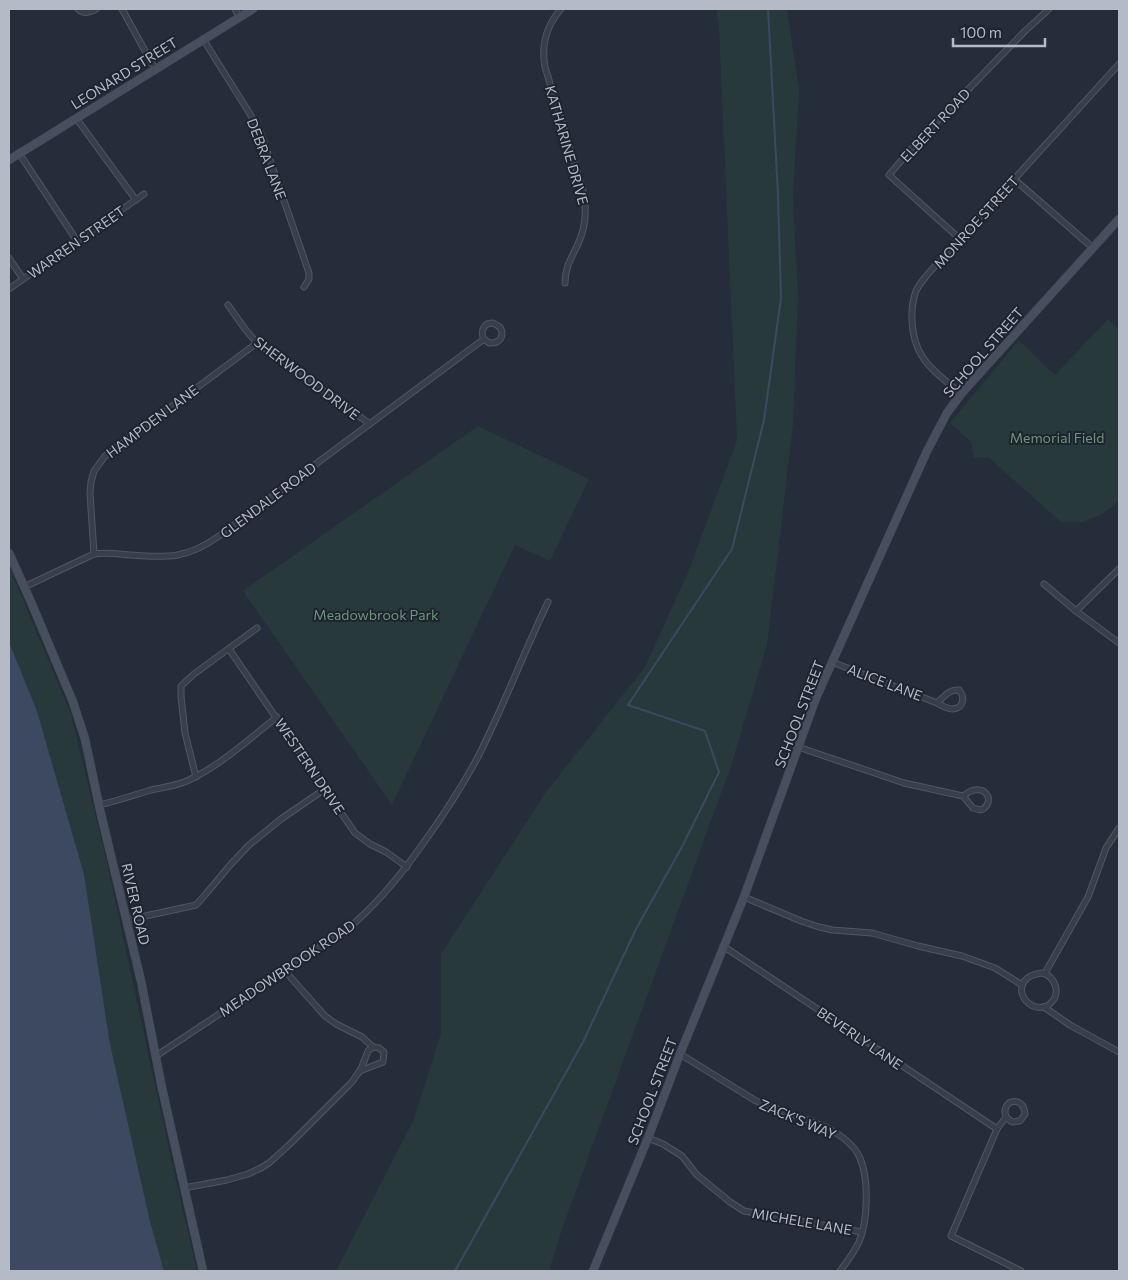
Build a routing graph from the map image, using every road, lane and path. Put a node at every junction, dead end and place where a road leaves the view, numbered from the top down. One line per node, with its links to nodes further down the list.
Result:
1 (78, 9): 2 (street)
2 (96, 9)
3 (122, 9): 11 (street)
4 (235, 9): 8 (street)
5 (253, 9): 8 (street, LEONARD STREET)
6 (561, 9): 24 (street, KATHARINE DRIVE)
7 (1049, 9): 19 (street, ELBERT ROAD)
8 (239, 17): 9 (street, LEONARD STREET)
9 (203, 39): 11 (street, LEONARD STREET); 25 (street, DEBRA LANE)
10 (1119, 64): 15 (street, MONROE STREET)
11 (155, 68): 12 (street, LEONARD STREET)
12 (76, 118): 13 (street, LEONARD STREET); 17 (street)
13 (19, 153): 14 (street, LEONARD STREET); 20 (street)
14 (10, 158)
15 (1014, 179): 19 (street, MONROE STREET); 21 (street)
16 (144, 194): 17 (street, WARREN STREET)
17 (136, 200): 20 (street, WARREN STREET)
18 (1119, 219): 21 (street, SCHOOL STREET)
19 (960, 238): 30 (street, MONROE STREET)
20 (77, 241): 23 (street, WARREN STREET)
21 (1093, 248): 30 (street, SCHOOL STREET)
22 (9, 258): 23 (street)
23 (23, 279): 26 (street, WARREN STREET)
24 (564, 283)
25 (304, 287)
26 (9, 289)
27 (228, 305): 29 (street, SHERWOOD DRIVE)
28 (484, 339): 28 (street, GLENDALE ROAD); 31 (street, GLENDALE ROAD)
29 (257, 343): 31 (street, SHERWOOD DRIVE); 33 (street, HAMPDEN LANE)
30 (961, 394): 42 (street, SCHOOL STREET)
31 (370, 424): 33 (street, GLENDALE ROAD)
32 (9, 554): 36 (street, RIVER ROAD)
33 (94, 554): 36 (street, GLENDALE ROAD)
34 (1119, 568): 38 (street)
35 (1044, 584): 38 (street)
36 (24, 587): 49 (street, RIVER ROAD)
37 (548, 602): 51 (street, MEADOWBROOK ROAD)
38 (1076, 611): 40 (street)
39 (257, 628): 41 (street)
40 (1119, 643)
41 (229, 649): 44 (street, WESTERN DRIVE); 46 (street)
42 (832, 662): 43 (street, ALICE LANE); 45 (street, SCHOOL STREET)
43 (937, 703): 43 (street, ALICE LANE)
44 (277, 717): 46 (street); 47 (street, WESTERN DRIVE)
45 (798, 747): 48 (street); 52 (street, SCHOOL STREET)
46 (196, 777): 49 (street)
47 (325, 789): 51 (street, WESTERN DRIVE); 53 (street)
48 (963, 796): 48 (street)
49 (99, 805): 53 (street, RIVER ROAD)
50 (1119, 828): 56 (street)
51 (407, 867): 55 (street, MEADOWBROOK ROAD)
52 (744, 897): 54 (street, SCHOOL STREET); 57 (street)
53 (127, 920): 62 (street, RIVER ROAD)
54 (723, 946): 61 (street, SCHOOL STREET); 65 (street, BEVERLY LANE)
55 (284, 971): 59 (street); 62 (street, MEADOWBROOK ROAD)
56 (1045, 973): 57 (street); 58 (street)
57 (1022, 984): 58 (street)
58 (1044, 1007): 60 (street)
59 (373, 1047): 63 (street); 63 (street)
60 (1119, 1052)
61 (680, 1054): 66 (street, SCHOOL STREET); 68 (street, ZACK'S WAY)
62 (156, 1056): 67 (street, RIVER ROAD)
63 (360, 1072): 67 (street)
64 (1006, 1117): 64 (street); 65 (street)
65 (996, 1129): 72 (street)
66 (648, 1138): 68 (street, MICHELE LANE); 70 (street, SCHOOL STREET)
67 (184, 1188): 69 (street, RIVER ROAD)
68 (862, 1232): 71 (street, ZACK'S WAY)
69 (203, 1271)
70 (593, 1271)
71 (840, 1271)
72 (1021, 1271)

